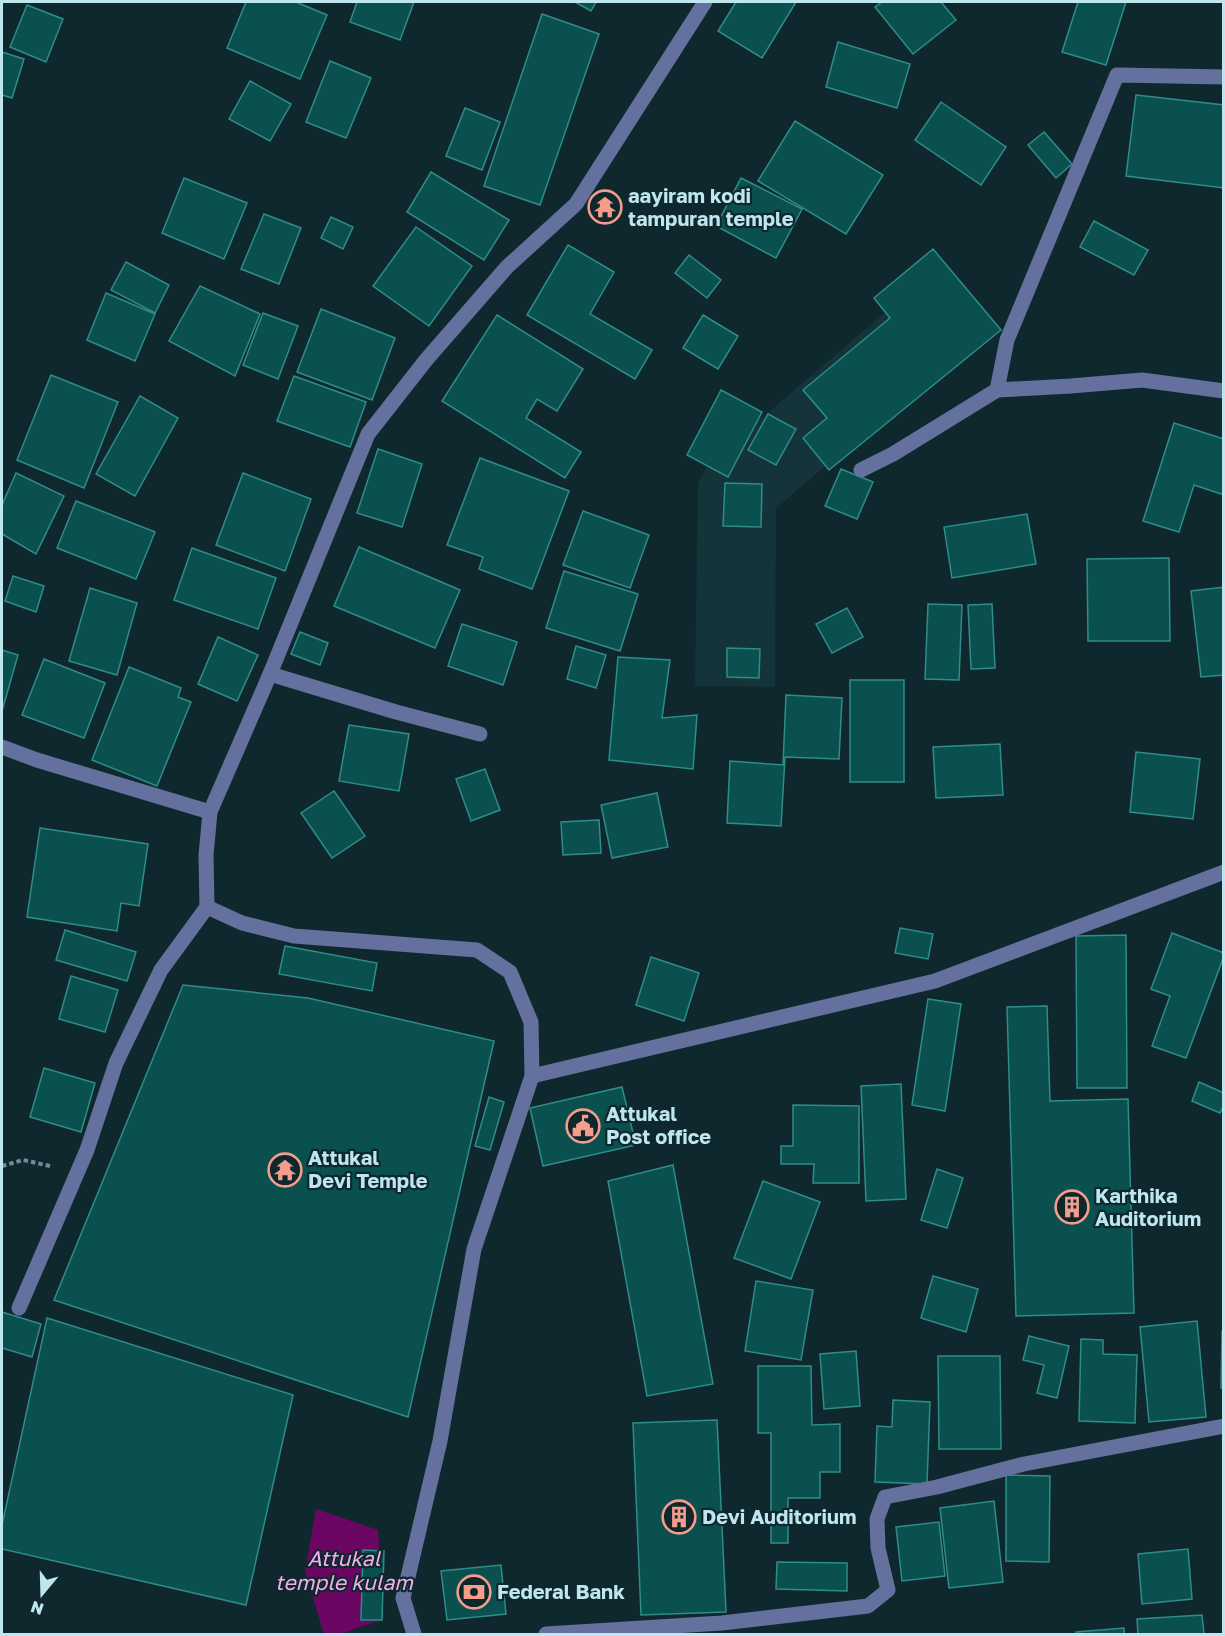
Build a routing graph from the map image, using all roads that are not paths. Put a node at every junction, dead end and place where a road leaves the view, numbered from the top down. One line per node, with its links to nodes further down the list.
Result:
1 (705, 2): 6 (street)
2 (1224, 77): 3 (street)
3 (997, 390): 4 (street); 5 (street)
4 (1224, 391)
5 (861, 470)
6 (270, 674): 7 (street); 9 (street)
7 (480, 734)
8 (2, 747): 9 (street)
9 (210, 812): 11 (street)
10 (1224, 872): 12 (street)
11 (207, 907): 12 (street); 13 (street)
12 (532, 1076): 15 (street)
13 (19, 1308)
14 (1224, 1426): 16 (street)
15 (414, 1635)
16 (546, 1635)

